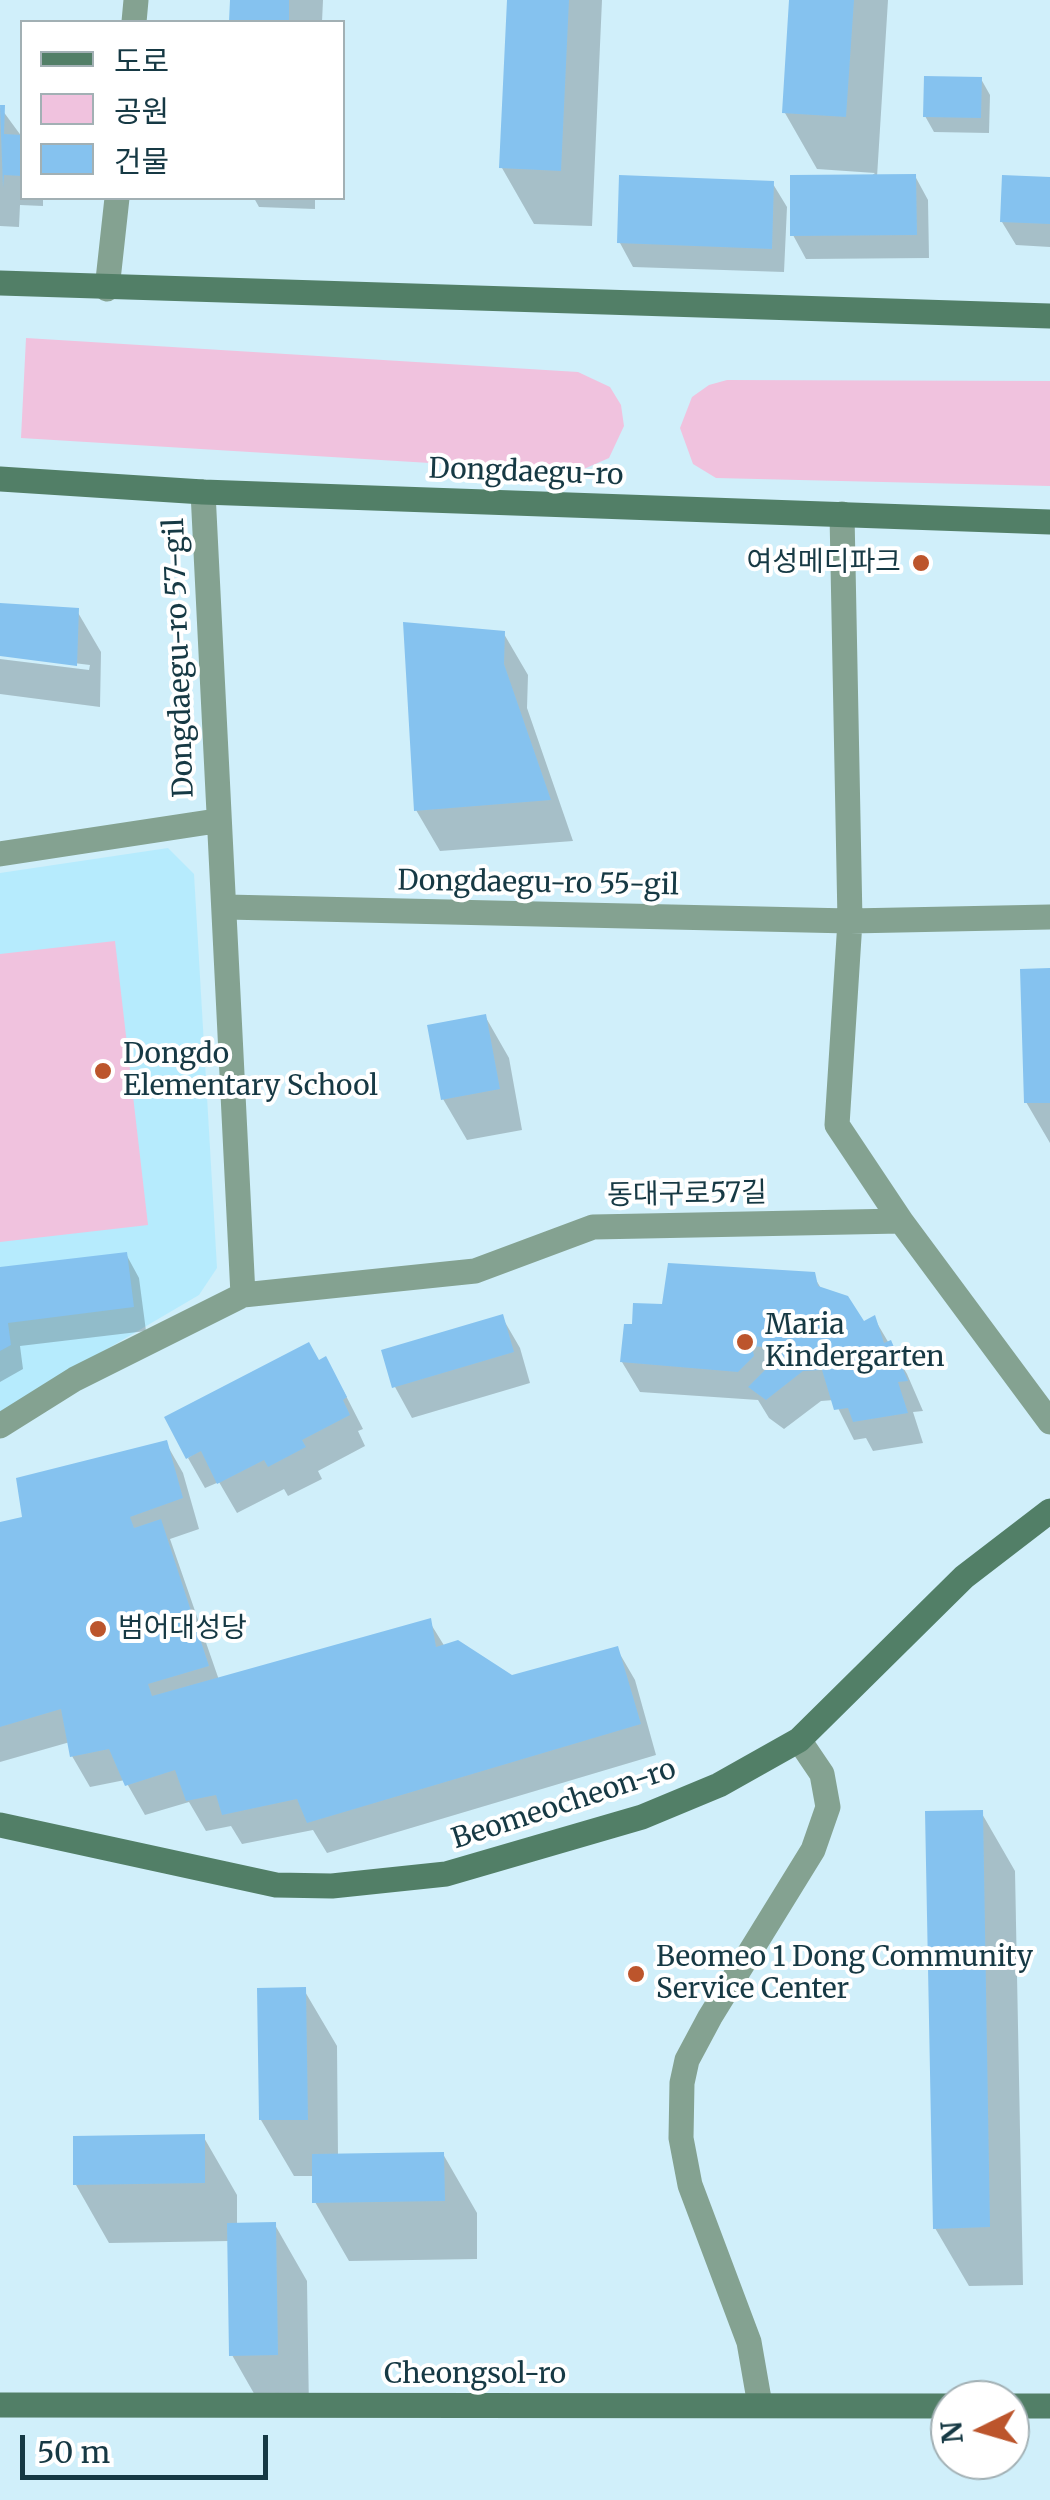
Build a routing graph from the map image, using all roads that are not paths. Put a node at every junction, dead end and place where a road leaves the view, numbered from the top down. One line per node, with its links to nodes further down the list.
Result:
1 (116, 200): 3 (street)
2 (0, 283): 3 (main road)
3 (107, 290): 4 (main road)
4 (1050, 316)
5 (0, 479): 6 (main road, Dongdaegu-ro)
6 (203, 492): 7 (main road, Dongdaegu-ro); 9 (street, Dongdaegu-ro 57-gil)
7 (842, 514): 8 (main road, Dongdaegu-ro); 13 (street)
8 (1050, 522)
9 (216, 821): 10 (street, Dongdaegu-ro 57-gil); 11 (street, Dongdaegu-ro 57-gil)
10 (0, 854)
11 (226, 907): 13 (street, Dongdaegu-ro 55-gil); 15 (street, Dongdaegu-ro 57-gil)
12 (1050, 917): 13 (street, Dongdaegu-ro 55-gil)
13 (850, 921): 14 (street)
14 (901, 1221): 15 (street, 동대구로57길); 16 (street)
15 (244, 1295): 17 (street)
16 (1050, 1422)
17 (0, 1426)
18 (1050, 1511): 19 (main road, Beomeocheon-ro)
19 (799, 1740): 20 (main road, Beomeocheon-ro); 22 (street)
20 (0, 1824)
21 (0, 2405): 22 (main road, Cheongsol-ro)
22 (760, 2406): 23 (main road, Cheongsol-ro)
23 (930, 2406)

